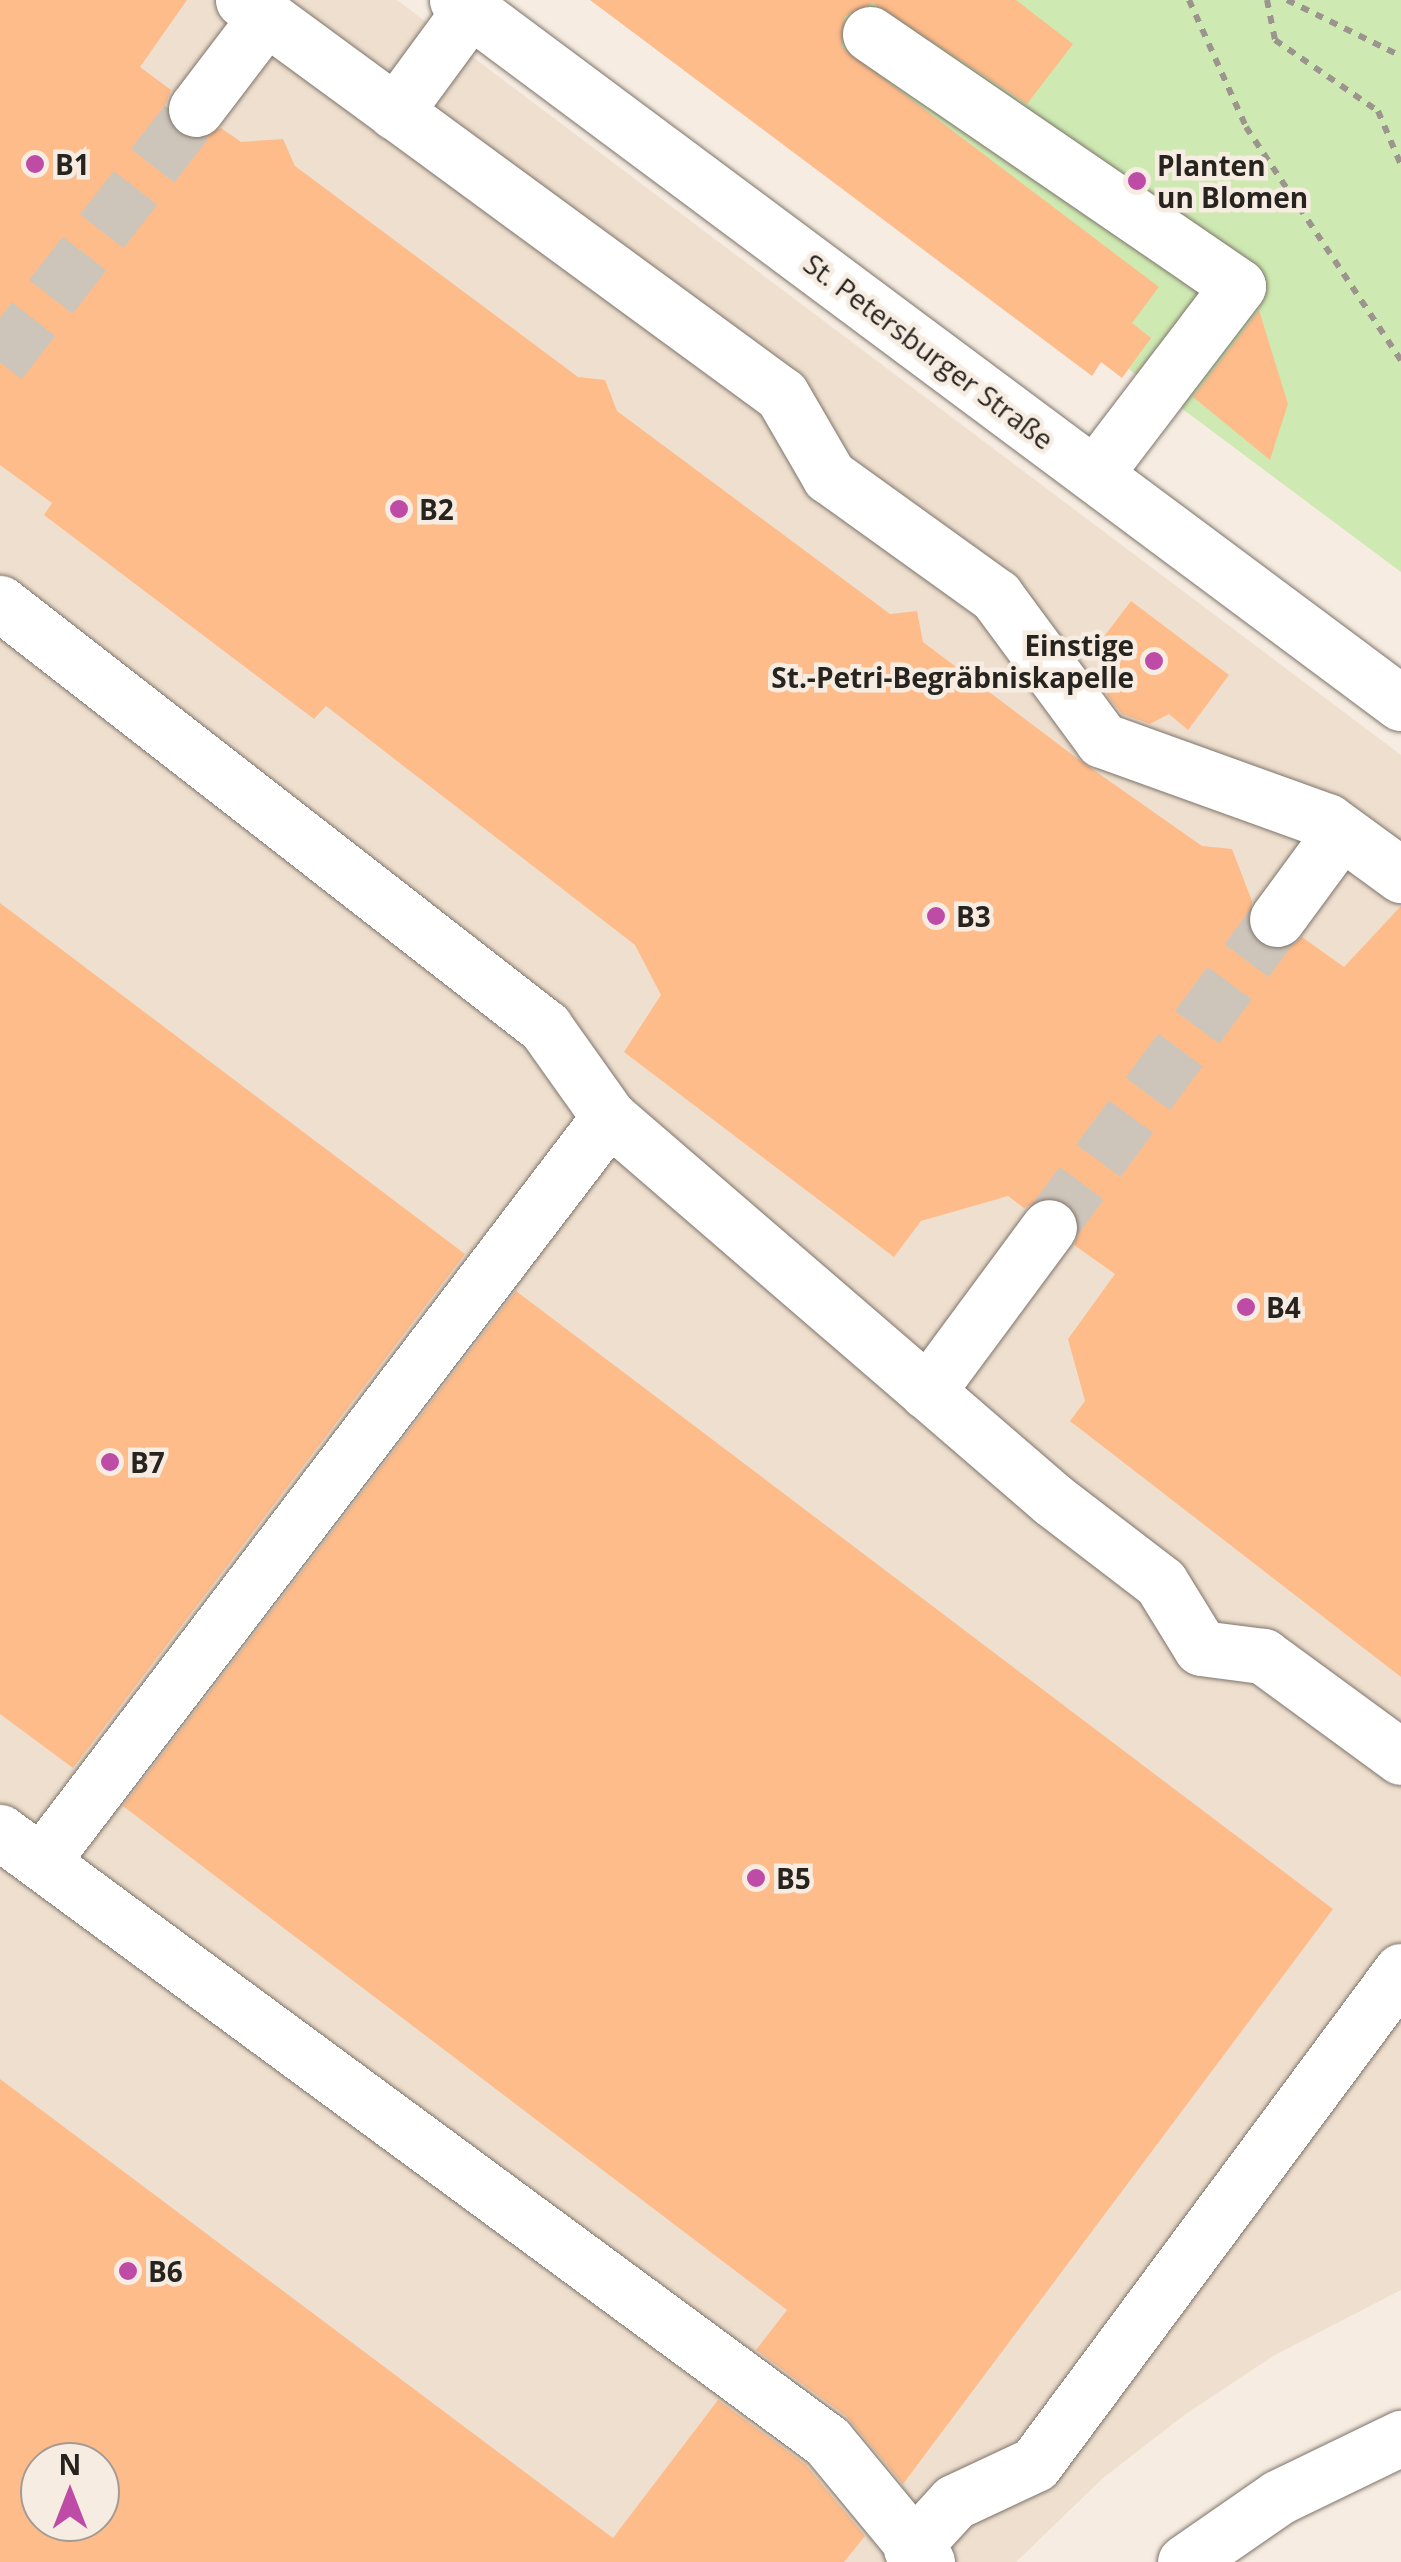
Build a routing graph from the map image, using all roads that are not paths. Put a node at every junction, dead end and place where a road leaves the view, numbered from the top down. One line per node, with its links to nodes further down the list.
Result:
1 (464, 5): 5 (street); 6 (street, St. Petersburger Straße)
2 (272, 6): 4 (street); 5 (street)
3 (870, 34): 6 (street)
4 (196, 109)
5 (395, 112): 9 (street)
6 (1095, 474): 8 (street, St. Petersburger Straße)
7 (0, 603): 12 (street)
8 (1401, 704)
9 (1341, 832): 10 (street); 11 (street)
10 (1401, 875)
11 (1277, 919)
12 (609, 1117): 14 (street); 16 (street)
13 (1049, 1227): 14 (street)
14 (927, 1392): 15 (street)
15 (1401, 1757)
16 (20, 1847): 19 (street)
17 (1401, 1971): 19 (street)
18 (1401, 2438): 20 (street)
19 (919, 2555)
20 (1193, 2555)

